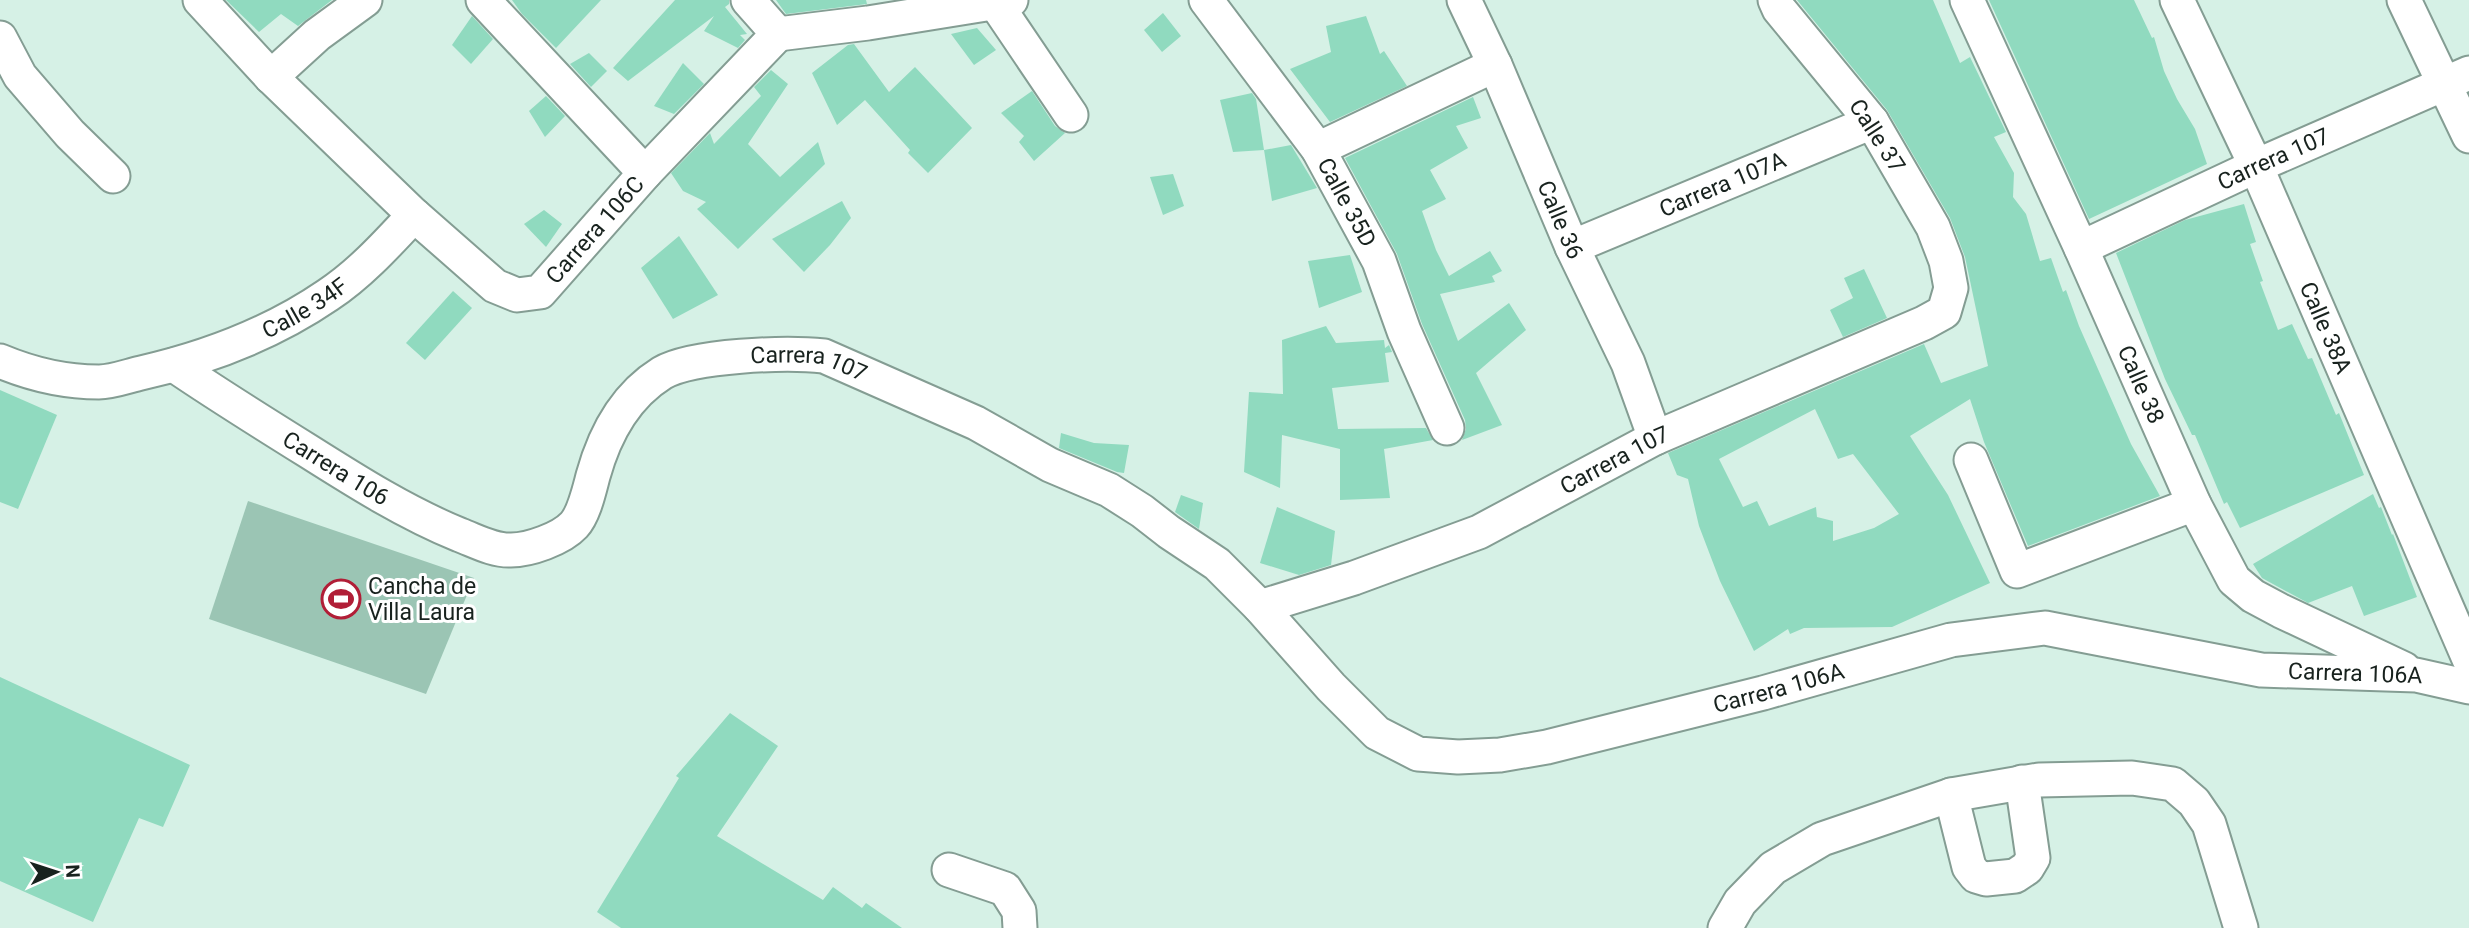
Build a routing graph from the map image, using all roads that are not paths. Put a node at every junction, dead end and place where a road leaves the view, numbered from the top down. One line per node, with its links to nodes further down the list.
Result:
1 (200, 0): 15 (street, Carrera 106C)
2 (365, 0): 15 (street)
3 (484, 0): 22 (street)
4 (748, 0): 12 (street)
5 (1206, 0): 20 (street, Calle 35D)
6 (1464, 0): 14 (street, Calle 36)
7 (1775, 0): 18 (street, Calle 37)
8 (1967, 0): 26 (street, Calle 38)
9 (2177, 0): 21 (street, Calle 38A)
10 (2404, 0): 16 (street)
11 (1003, 2): 12 (street); 17 (street)
12 (778, 34): 22 (street, Carrera 106C)
13 (0, 38): 23 (street)
14 (1495, 65): 20 (street); 25 (street, Calle 36)
15 (271, 77): 24 (street, Carrera 106C)
16 (2456, 80): 19 (street); 21 (street, Carrera 107)
17 (1072, 115)
18 (1872, 122): 25 (street, Carrera 107A); 27 (street, Calle 37)
19 (2469, 136)
20 (1318, 149): 30 (street, Calle 35D)
21 (2256, 166): 26 (street, Carrera 107); 37 (street, Calle 38A)
22 (645, 173): 24 (street, Carrera 106C)
23 (113, 176)
24 (414, 215): 29 (street, Calle 34F)
25 (1572, 247): 31 (street, Calle 36)
26 (2081, 248): 33 (street, Calle 38)
27 (1951, 288): 31 (street, Carrera 107)
28 (0, 361): 29 (street, Calle 34F)
29 (174, 365): 35 (street, Carrera 106)
30 (1447, 428)
31 (1655, 438): 36 (street, Carrera 107)
32 (1971, 460): 33 (street)
33 (2194, 504): 38 (street, Calle 38)
34 (1169, 532): 35 (street, Carrera 107); 36 (street, Carrera 106A)
35 (509, 551)
36 (1260, 607): 38 (street, Carrera 106A)
37 (2469, 659)
38 (2416, 675): 39 (street, Carrera 106A)
39 (2469, 687)
40 (2022, 782): 41 (street); 41 (street); 45 (street)
41 (1951, 794): 44 (street)
42 (949, 870): 43 (street)
43 (1020, 928)
44 (1724, 928)
45 (2241, 928)

